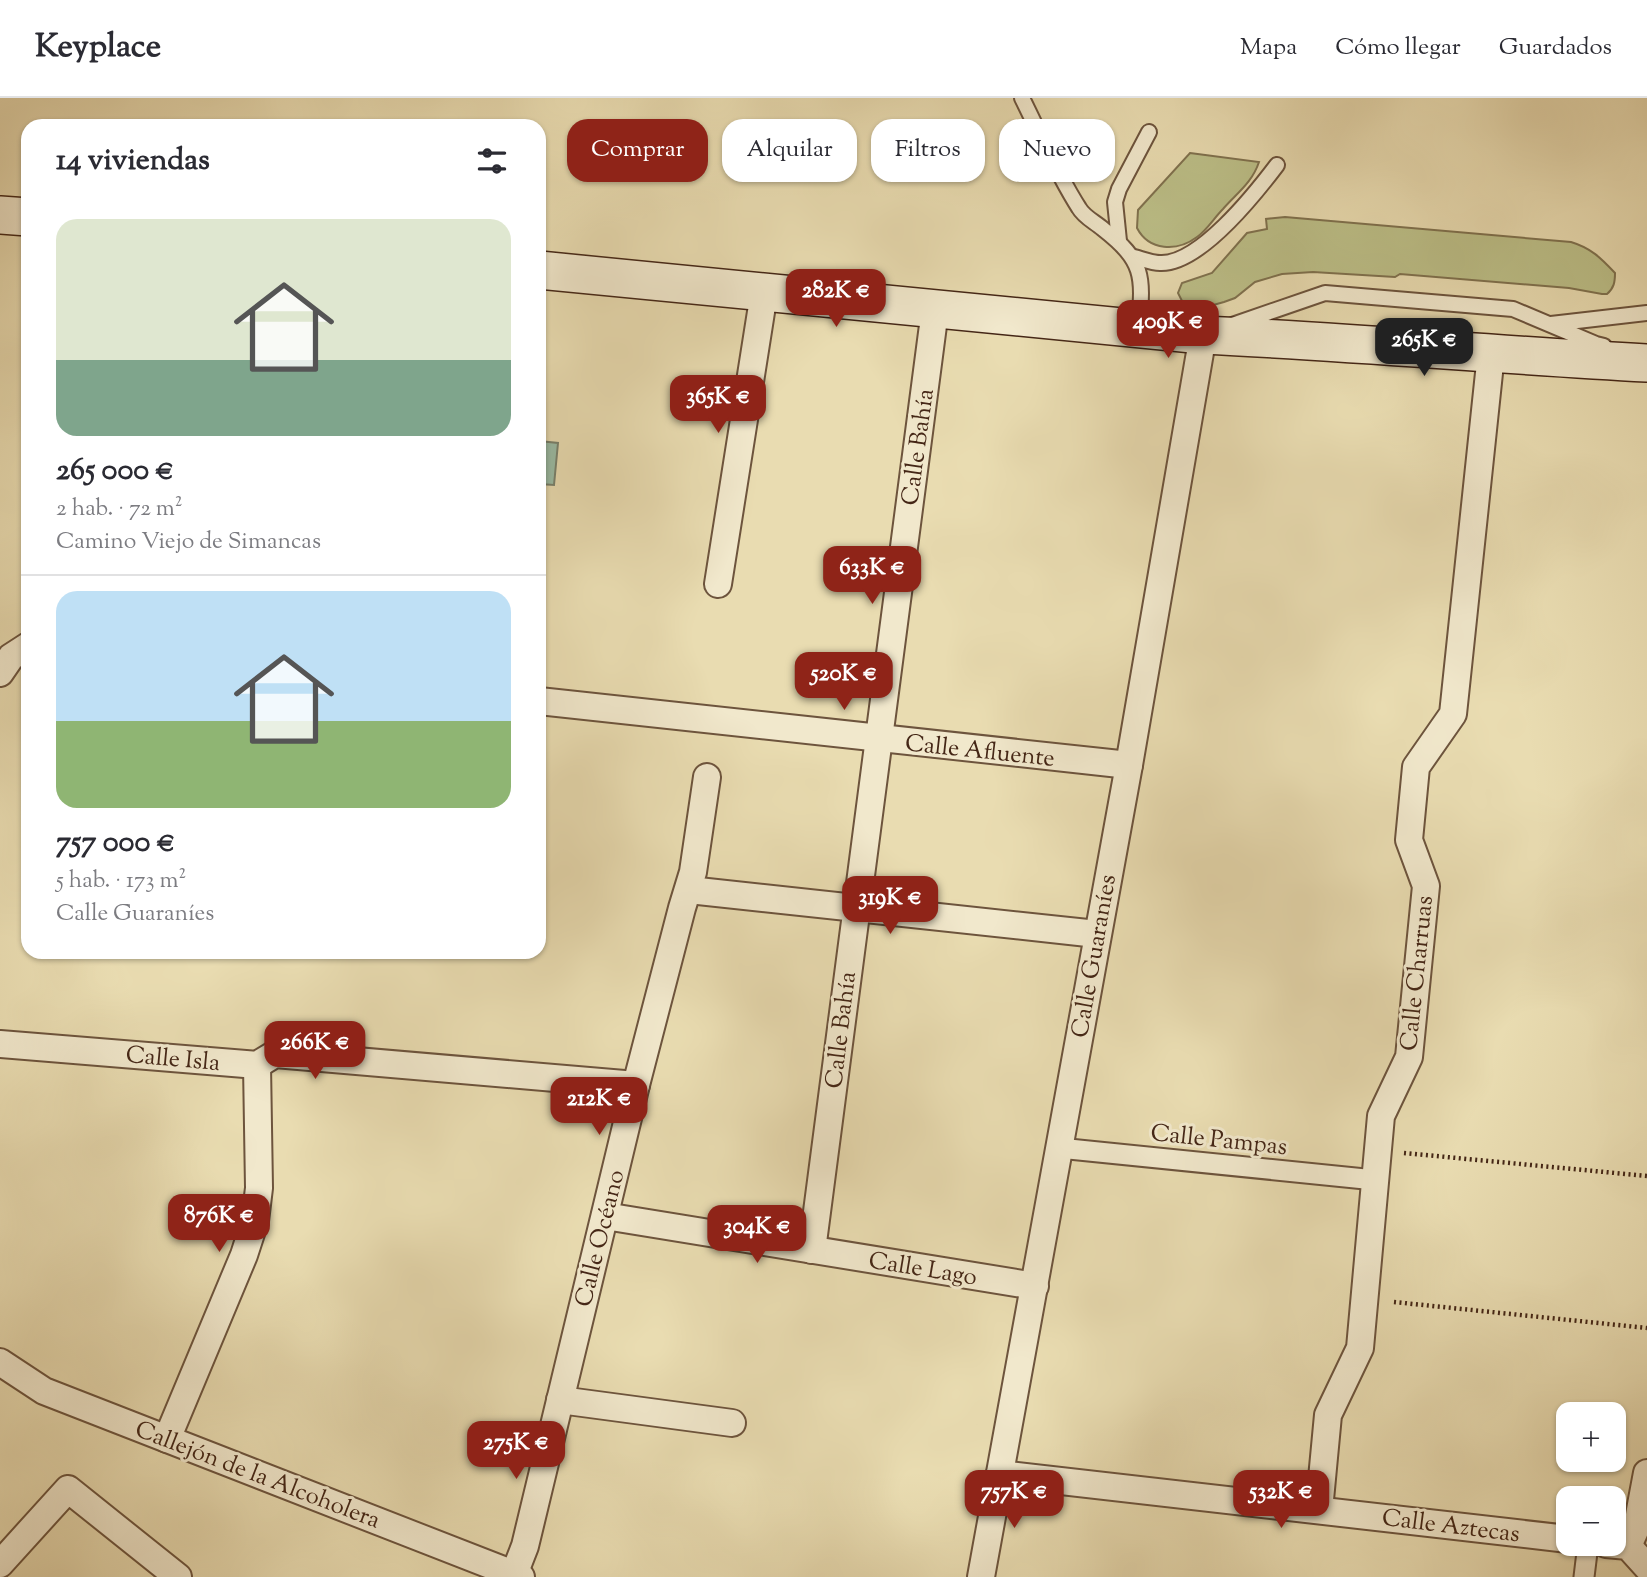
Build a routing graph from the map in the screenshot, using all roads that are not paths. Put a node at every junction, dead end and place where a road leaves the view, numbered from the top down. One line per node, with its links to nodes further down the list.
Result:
1 (1022, 98): 6 (lane)
2 (1149, 132): 6 (lane)
3 (1277, 165): 7 (lane)
4 (0, 215): 5 (main road)
5 (21, 216)
6 (1119, 241): 7 (lane)
7 (1134, 257): 13 (lane)
8 (546, 271): 9 (main road)
9 (764, 293): 10 (main road); 18 (street)
10 (935, 310): 13 (main road); 22 (street, Calle Bahía)
11 (1647, 313): 12 (lane)
12 (1549, 324): 14 (lane); 15 (lane)
13 (1139, 327): 14 (main road)
14 (1203, 335): 16 (main road); 23 (street, Calle Guaraníes)
15 (1647, 353)
16 (1490, 355): 17 (main road); 32 (street, Calle Charruas)
17 (1647, 363)
18 (718, 584)
19 (21, 651): 20 (street)
20 (0, 673)
21 (546, 703): 22 (street, Calle Afluente)
22 (878, 739): 23 (street, Calle Afluente); 26 (street, Calle Bahía)
23 (1129, 765): 27 (street, Calle Guaraníes)
24 (707, 777): 25 (street, Calle Océano)
25 (688, 890): 26 (street); 30 (street, Calle Océano)
26 (855, 908): 27 (street); 34 (street, Calle Bahía)
27 (1097, 934): 31 (street, Calle Guaraníes)
28 (0, 1044): 29 (street, Calle Isla)
29 (257, 1065): 30 (street, Calle Isla); 39 (street)
30 (636, 1085): 33 (street, Calle Océano)
31 (1059, 1148): 32 (street, Calle Pampas); 35 (street, Calle Guaraníes)
32 (1375, 1180): 42 (street, Calle Charruas)
33 (605, 1216): 34 (street, Calle Lago); 37 (street, Calle Océano)
34 (812, 1250): 35 (street, Calle Lago)
35 (1035, 1286): 41 (street, Calle Guaraníes)
36 (0, 1362): 39 (street, Callejón de la Alcoholera)
37 (560, 1400): 38 (street); 49 (street, Calle Océano)
38 (732, 1423)
39 (167, 1439): 49 (street, Callejón de la Alcoholera)
40 (1647, 1473): 43 (street)
41 (1000, 1474): 42 (street, Calle Aztecas); 51 (street, Calle Guaraníes)
42 (1319, 1510): 44 (street, Calle Aztecas)
43 (1626, 1536)
44 (1556, 1538)
45 (1626, 1552): 48 (street)
46 (1587, 1556): 52 (street)
47 (0, 1564): 50 (street)
48 (1647, 1567)
49 (516, 1576)
50 (178, 1577)
51 (981, 1577)
52 (1584, 1577)

